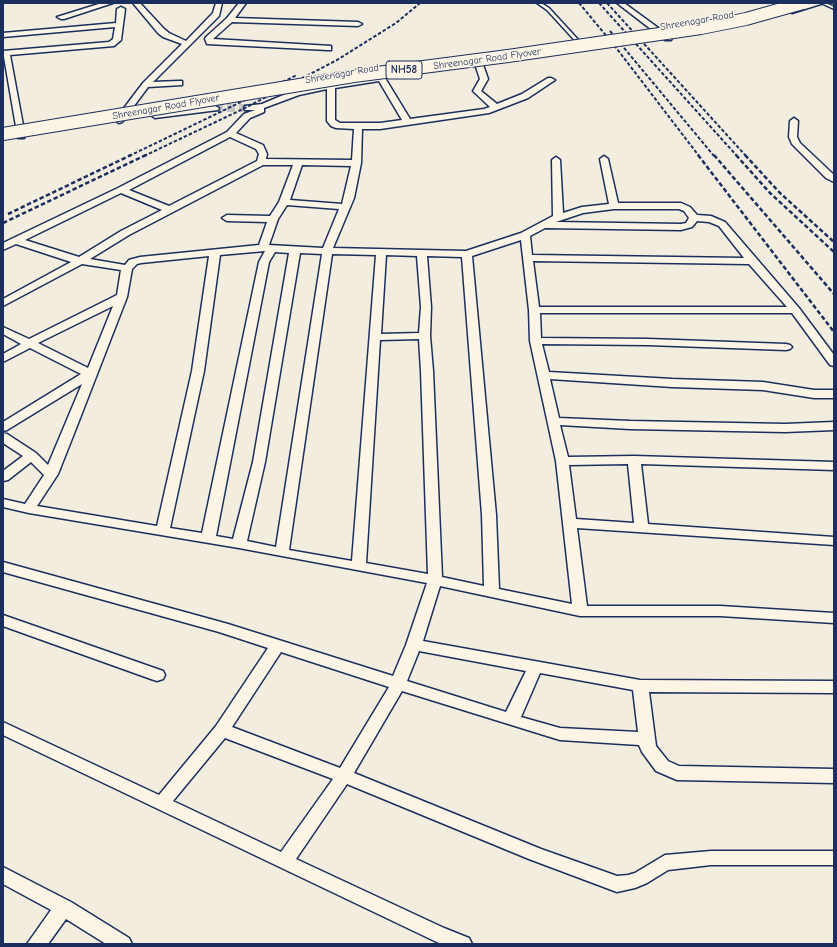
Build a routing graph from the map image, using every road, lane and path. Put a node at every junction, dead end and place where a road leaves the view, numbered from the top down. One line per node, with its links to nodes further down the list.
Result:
1 (110, 3): 12 (street)
2 (136, 3): 20 (street)
3 (219, 3): 20 (street)
4 (243, 3): 13 (street)
5 (539, 3): 23 (lane)
6 (620, 3): 16 (street)
7 (789, 3): 16 (street, bridge)
8 (803, 3): 41 (highway, Shreenagar Road Flyover / NH58, bridge)
9 (822, 3): 10 (lane); 18 (street, Shreenagar Road)
10 (834, 8)
11 (121, 9): 15 (street)
12 (61, 17)
13 (230, 20): 14 (street); 22 (street)
14 (358, 24)
15 (118, 25): 17 (street); 24 (street)
16 (659, 31): 18 (street)
17 (3, 35)
18 (668, 38): 19 (street, Shreenagar Road)
19 (647, 41)
20 (187, 44): 29 (street)
21 (608, 46): 23 (street, Shreenagar Road)
22 (328, 48)
23 (584, 49): 25 (street, Shreenagar Road)
24 (5, 53): 39 (street)
25 (479, 64): 26 (street, Shreenagar Road); 34 (street)
26 (381, 78): 30 (street, Shreenagar Road); 37 (street)
27 (551, 80): 34 (street)
28 (179, 83): 29 (street)
29 (146, 85): 35 (street)
30 (331, 86): 31 (street, Shreenagar Road); 38 (street)
31 (318, 88): 33 (street, Shreenagar Road); 42 (street)
32 (215, 108): 35 (street)
33 (248, 108)
34 (496, 108): 37 (street)
35 (119, 120): 43 (street)
36 (794, 120): 50 (street)
37 (407, 121): 38 (street)
38 (358, 125): 49 (street)
39 (20, 127): 40 (street); 43 (street)
40 (3, 130)
41 (3, 134)
42 (230, 134): 47 (street); 51 (street)
43 (21, 136): 44 (street)
44 (3, 140)
45 (604, 159): 53 (street)
46 (556, 160): 56 (street)
47 (261, 162): 48 (street); 55 (street)
48 (298, 163): 49 (street); 52 (street)
49 (356, 163): 54 (street)
50 (834, 179)
51 (120, 190): 55 (street); 62 (street)
52 (284, 202): 54 (street); 59 (street)
53 (614, 206): 56 (street); 58 (street)
54 (346, 207): 66 (street)
55 (170, 210): 72 (street)
56 (558, 217): 60 (street)
57 (228, 218): 59 (street)
58 (694, 218): 60 (street); 73 (street)
59 (273, 219): 64 (street)
60 (543, 225): 61 (street)
61 (525, 235): 70 (street); 71 (street)
62 (16, 241): 63 (street); 72 (street)
63 (3, 247)
64 (267, 248): 65 (street); 68 (street); 105 (street)
65 (295, 250): 66 (street); 107 (street)
66 (327, 251): 67 (street); 108 (street)
67 (381, 251): 69 (street); 81 (street)
68 (215, 253): 74 (street); 104 (street)
69 (422, 253): 70 (street); 80 (street)
70 (467, 254): 112 (street)
71 (527, 258): 73 (street); 77 (street)
72 (80, 261): 74 (street); 76 (street)
73 (752, 261): 78 (street)
74 (127, 268): 75 (street)
75 (122, 297): 83 (street); 87 (street)
76 (3, 303)
77 (534, 310): 78 (street); 82 (street)
78 (795, 310): 86 (street)
79 (3, 330): 83 (street)
80 (424, 336): 81 (street); 111 (street)
81 (375, 337): 110 (street)
82 (536, 341): 84 (street); 88 (street)
83 (30, 343): 85 (street); 87 (street)
84 (786, 346)
85 (3, 359)
86 (834, 363)
87 (90, 374): 92 (street); 98 (street)
88 (544, 375): 89 (street); 90 (street)
89 (834, 394)
90 (553, 421): 91 (street); 96 (street)
91 (834, 426)
92 (3, 427)
93 (3, 437): 94 (street)
94 (31, 456): 98 (street); 99 (street)
95 (634, 460): 96 (street); 97 (street); 103 (street)
96 (562, 461): 102 (street)
97 (834, 466)
98 (51, 474): 101 (street)
99 (3, 478)
100 (3, 503): 101 (street)
101 (29, 509): 104 (street)
102 (570, 523): 103 (street); 113 (street)
103 (641, 527): 106 (street)
104 (163, 531): 105 (street)
105 (208, 539): 107 (street)
106 (834, 541)
107 (239, 544): 108 (street)
108 (282, 553): 110 (street)
109 (3, 567): 117 (street)
110 (359, 567): 111 (street)
111 (435, 580): 112 (street); 116 (street)
112 (492, 593): 113 (street)
113 (580, 611): 114 (street)
114 (834, 618)
115 (3, 620): 119 (street)
116 (414, 645): 118 (street); 120 (street)
117 (278, 646): 120 (street); 125 (street)
118 (535, 667): 121 (street); 123 (street)
119 (157, 675)
120 (398, 684): 123 (street); 127 (street)
121 (640, 686): 122 (street); 126 (street)
122 (834, 687)
123 (511, 720): 126 (street)
124 (3, 728): 129 (street)
125 (222, 730): 127 (street); 129 (street)
126 (647, 740): 128 (street)
127 (344, 776): 130 (street); 131 (street)
128 (834, 776)
129 (162, 803): 131 (street)
130 (834, 858)
131 (284, 862): 136 (street)
132 (3, 875): 133 (street)
133 (64, 908): 134 (street); 135 (street)
134 (37, 944)
135 (122, 944)
136 (462, 944)

